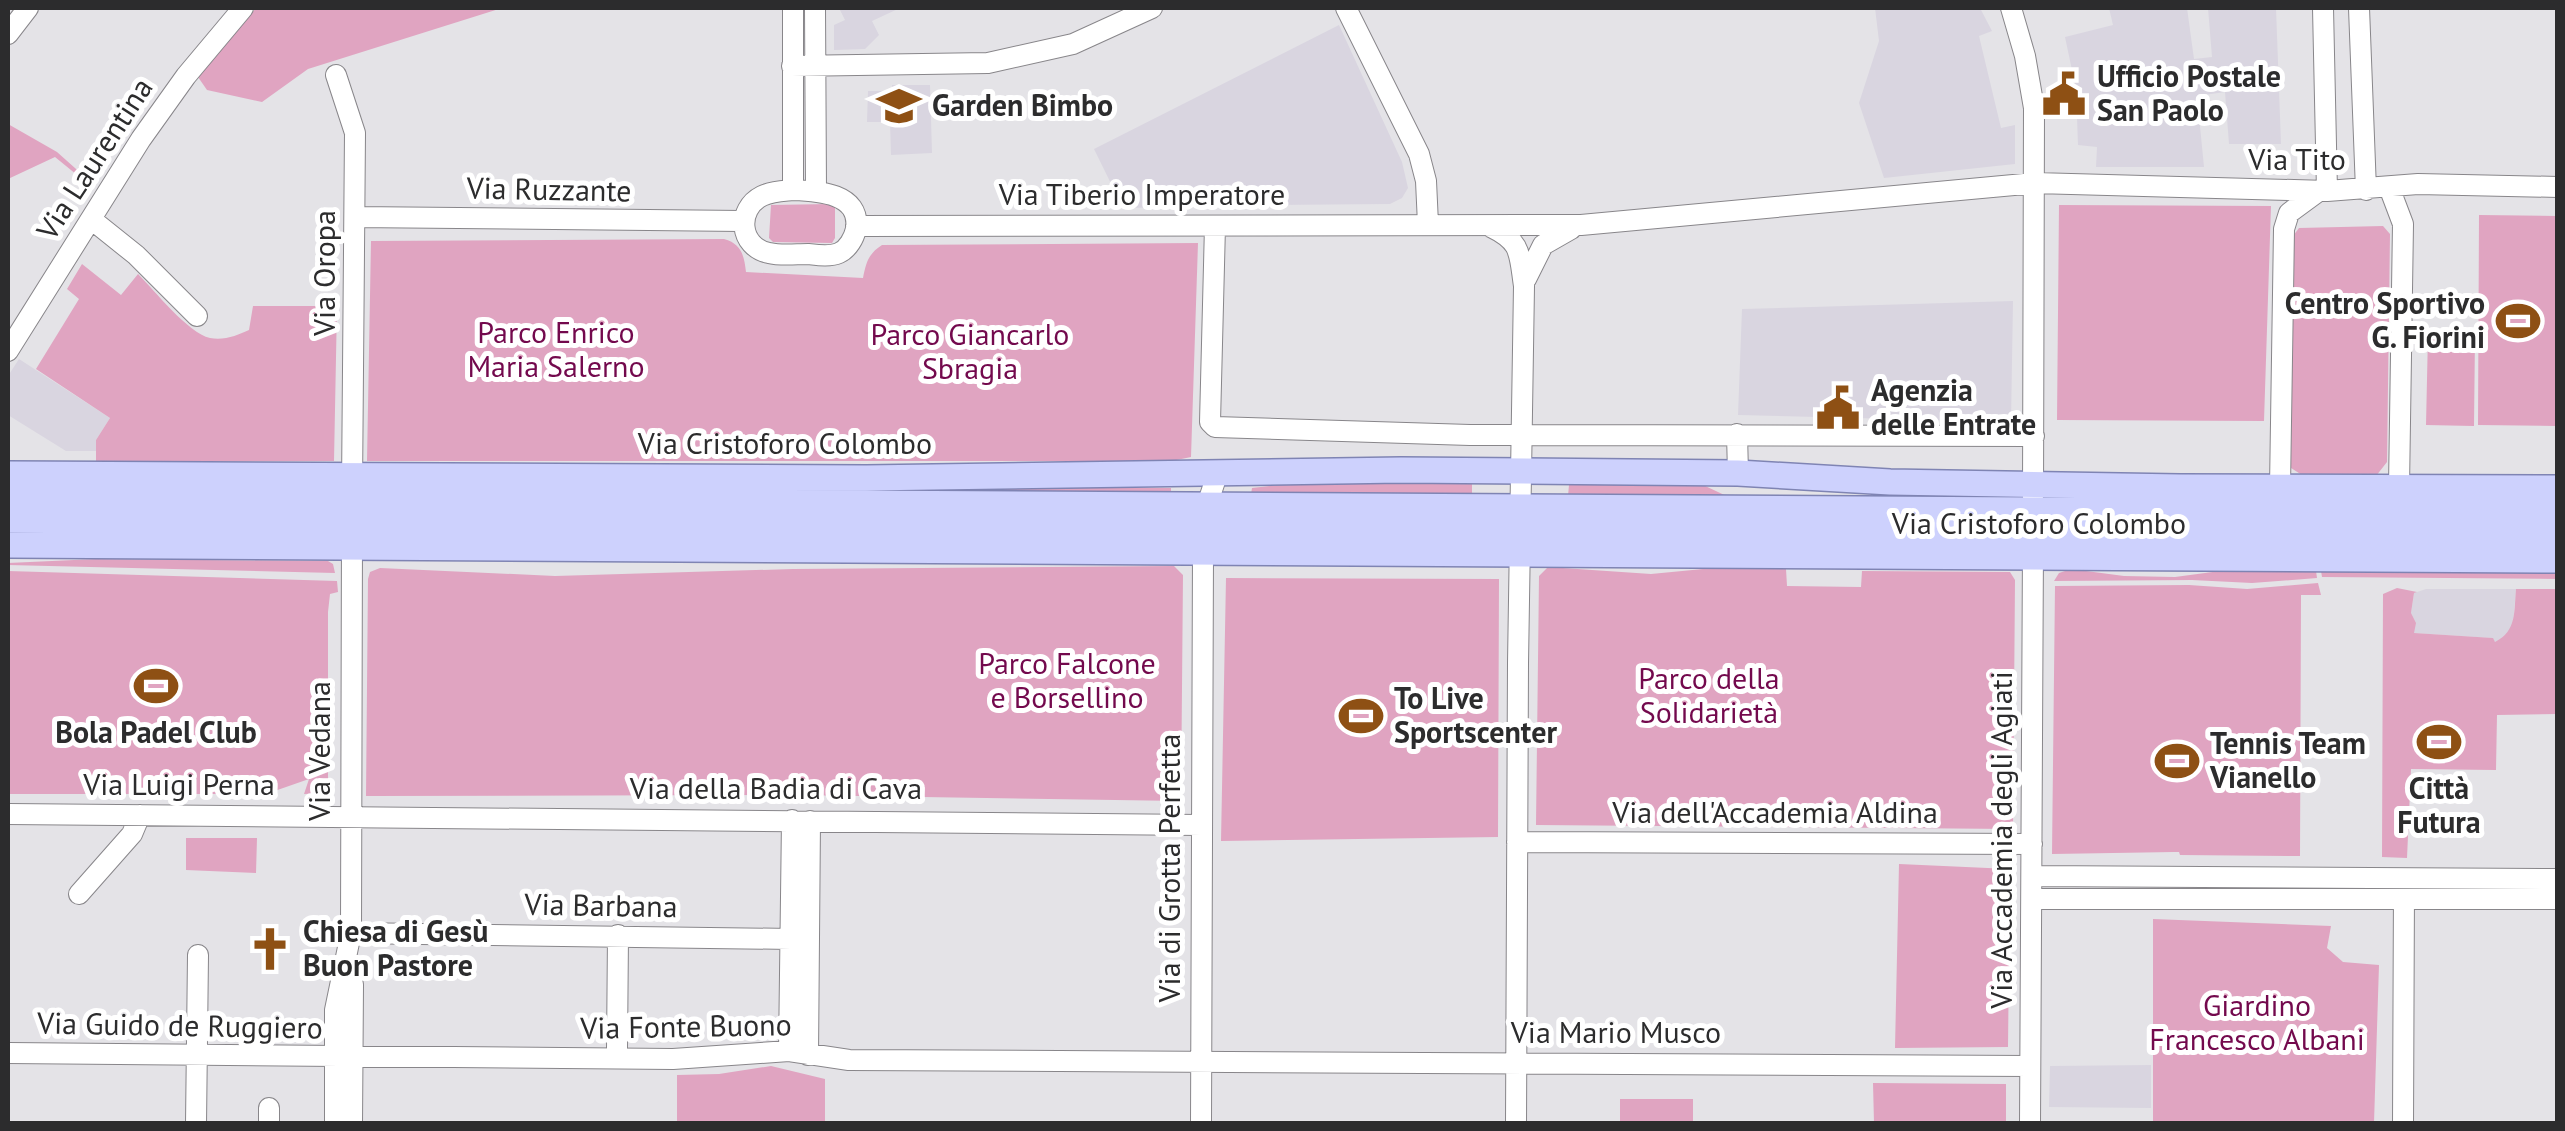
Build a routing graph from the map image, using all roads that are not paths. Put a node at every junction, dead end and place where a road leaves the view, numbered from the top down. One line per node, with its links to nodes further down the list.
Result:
1 (28, 8): 10 (street)
2 (793, 8): 12 (street)
3 (815, 8): 11 (street)
4 (1152, 8): 11 (street)
5 (1346, 8): 24 (street)
6 (2011, 8): 14 (street, Via Accademia degli Agiati)
7 (2323, 8): 20 (street)
8 (2360, 8): 18 (street)
9 (240, 9): 22 (street, Via Laurentina)
10 (8, 34)
11 (816, 65): 12 (street); 19 (street)
12 (792, 66): 17 (street)
13 (336, 74): 21 (street, Via Oropa)
14 (2036, 183): 20 (street, Via Tito); 28 (street); 34 (street, Via Accademia degli Agiati)
15 (2558, 187): 16 (street, Via Tito)
16 (2389, 188): 18 (street, Via Tito); 48 (street)
17 (793, 190): 19 (street); 23 (street)
18 (2366, 190): 20 (street, Via Tito)
19 (816, 191): 25 (street)
20 (2323, 191): 46 (street)
21 (355, 217): 23 (street, Via Ruzzante); 56 (street, Via Oropa)
22 (91, 219): 30 (street); 31 (street, Via Laurentina)
23 (742, 221): 25 (street)
24 (1428, 224): 26 (street, Via Tiberio Imperatore); 27 (street, Via Tiberio Imperatore)
25 (856, 226): 26 (street, Via Tiberio Imperatore)
26 (1216, 226): 32 (street)
27 (1489, 226): 28 (street); 29 (street)
28 (1580, 226): 29 (street)
29 (1524, 286): 32 (street)
30 (197, 316)
31 (8, 351)
32 (1521, 434): 33 (street); 36 (street)
33 (1736, 434): 34 (street); 37 (street)
34 (2034, 436): 44 (street, Via Accademia degli Agiati)
35 (1218, 472): 36 (main road, Via Cristoforo Colombo); 42 (main road, Via Cristoforo Colombo); 62 (street)
36 (1522, 472): 39 (main road, Via Cristoforo Colombo); 64 (street)
37 (1738, 472): 39 (main road, Via Cristoforo Colombo); 43 (main road, Via Cristoforo Colombo)
38 (59, 473): 40 (main road, Via Cristoforo Colombo); 41 (main road, Via Cristoforo Colombo); 54 (main road)
39 (1701, 473): 52 (main road)
40 (8, 474)
41 (236, 476): 55 (main road); 56 (main road, Via Cristoforo Colombo)
42 (552, 476): 51 (main road); 56 (main road, Via Cristoforo Colombo)
43 (1890, 482): 44 (main road, Via Cristoforo Colombo); 53 (main road)
44 (2033, 484): 45 (main road, Via Cristoforo Colombo); 67 (street, Via Accademia degli Agiati)
45 (2180, 487): 46 (main road, Via Cristoforo Colombo); 59 (main road)
46 (2280, 487): 48 (main road, Via Cristoforo Colombo)
47 (2452, 487): 48 (main road, Via Cristoforo Colombo); 49 (main road, Via Cristoforo Colombo); 60 (main road)
48 (2398, 488)
49 (2558, 488)
50 (8, 498): 54 (main road, Via Cristoforo Colombo)
51 (596, 501): 56 (main road, Via Cristoforo Colombo); 62 (main road, Via Cristoforo Colombo)
52 (1763, 508): 53 (main road, Via Cristoforo Colombo); 64 (main road, Via Cristoforo Colombo)
53 (1825, 508): 67 (main road, Via Cristoforo Colombo)
54 (106, 510): 55 (main road, Via Cristoforo Colombo); 58 (main road, Via Cristoforo Colombo); 70 (main road)
55 (188, 510): 56 (main road, Via Cristoforo Colombo); 72 (main road)
56 (352, 511): 61 (main road, Via Cristoforo Colombo); 71 (main road, Via Cristoforo Colombo); 72 (main road, Via Cristoforo Colombo); 81 (street, Via Vedana)
57 (2558, 513): 60 (main road, Via Cristoforo Colombo)
58 (8, 520)
59 (2228, 522): 60 (main road, Via Cristoforo Colombo); 67 (main road, Via Cristoforo Colombo); 76 (main road)
60 (2388, 523): 68 (main road, Via Cristoforo Colombo); 77 (main road)
61 (611, 524): 62 (main road, Via Cristoforo Colombo); 71 (main road)
62 (1205, 528): 63 (main road, Via Cristoforo Colombo); 64 (main road, Via Cristoforo Colombo); 71 (main road, Via Cristoforo Colombo); 73 (main road, Via Cristoforo Colombo); 83 (street, Via di Grotta Perfetta)
63 (1249, 528): 64 (main road, Via Cristoforo Colombo); 73 (main road)
64 (1521, 530): 65 (main road, Via Cristoforo Colombo); 73 (main road, Via Cristoforo Colombo); 74 (main road, Via Cristoforo Colombo); 84 (street)
65 (1735, 530): 66 (main road, Via Cristoforo Colombo); 74 (main road)
66 (1804, 530): 67 (main road, Via Cristoforo Colombo); 75 (main road)
67 (2033, 534): 75 (main road, Via Cristoforo Colombo); 76 (main road, Via Cristoforo Colombo); 85 (street, Via Accademia degli Agiati)
68 (2558, 536)
69 (8, 545): 70 (main road, Via Cristoforo Colombo)
70 (50, 545): 72 (main road, Via Cristoforo Colombo)
71 (542, 547)
72 (235, 548)
73 (1299, 553)
74 (1677, 554): 75 (main road, Via Cristoforo Colombo)
75 (1860, 556)
76 (2169, 558): 77 (main road, Via Cristoforo Colombo)
77 (2449, 559): 78 (main road, Via Cristoforo Colombo)
78 (2558, 560)
79 (8, 814): 80 (street, Via Luigi Perna)
80 (140, 815): 81 (street, Via Luigi Perna); 91 (street)
81 (350, 815): 82 (street, Via della Badia di Cava); 94 (street, Via Vedana)
82 (801, 821): 83 (street, Via della Badia di Cava); 86 (street)
83 (1201, 825): 104 (street, Via di Grotta Perfetta)
84 (1517, 842): 85 (street, Via dell'Accademia Aldina); 105 (street)
85 (2032, 844): 87 (street, Via Accademia degli Agiati)
86 (800, 847): 96 (street); 98 (street)
87 (2032, 876): 89 (street); 92 (street, Via Accademia degli Agiati)
88 (2558, 879): 90 (street)
89 (2278, 889): 90 (street); 92 (street)
90 (2404, 890): 93 (street); 113 (street)
91 (79, 894)
92 (2032, 899): 106 (street, Via Accademia degli Agiati)
93 (2558, 899)
94 (351, 933): 95 (street, Via Barbana); 103 (street, Via Vedana)
95 (618, 936): 96 (street, Via Barbana); 99 (street)
96 (791, 939): 98 (street)
97 (198, 955): 102 (street)
98 (799, 1026): 101 (street)
99 (616, 1049)
100 (8, 1053): 102 (street, Via Guido de Ruggiero)
101 (798, 1053): 103 (street, Via Fonte Buono); 104 (street, Via Fonte Buono)
102 (197, 1056): 103 (street, Via Guido de Ruggiero); 107 (street)
103 (343, 1058): 108 (street); 109 (street)
104 (1200, 1062): 105 (street, Via Mario Musco); 110 (street, Via di Grotta Perfetta)
105 (1517, 1062): 106 (street, Via Mario Musco); 111 (street)
106 (2030, 1066): 112 (street, Via Accademia degli Agiati)
107 (196, 1124)
108 (335, 1124)
109 (352, 1124)
110 (1200, 1124)
111 (1516, 1124)
112 (2030, 1124)
113 (2402, 1124)

